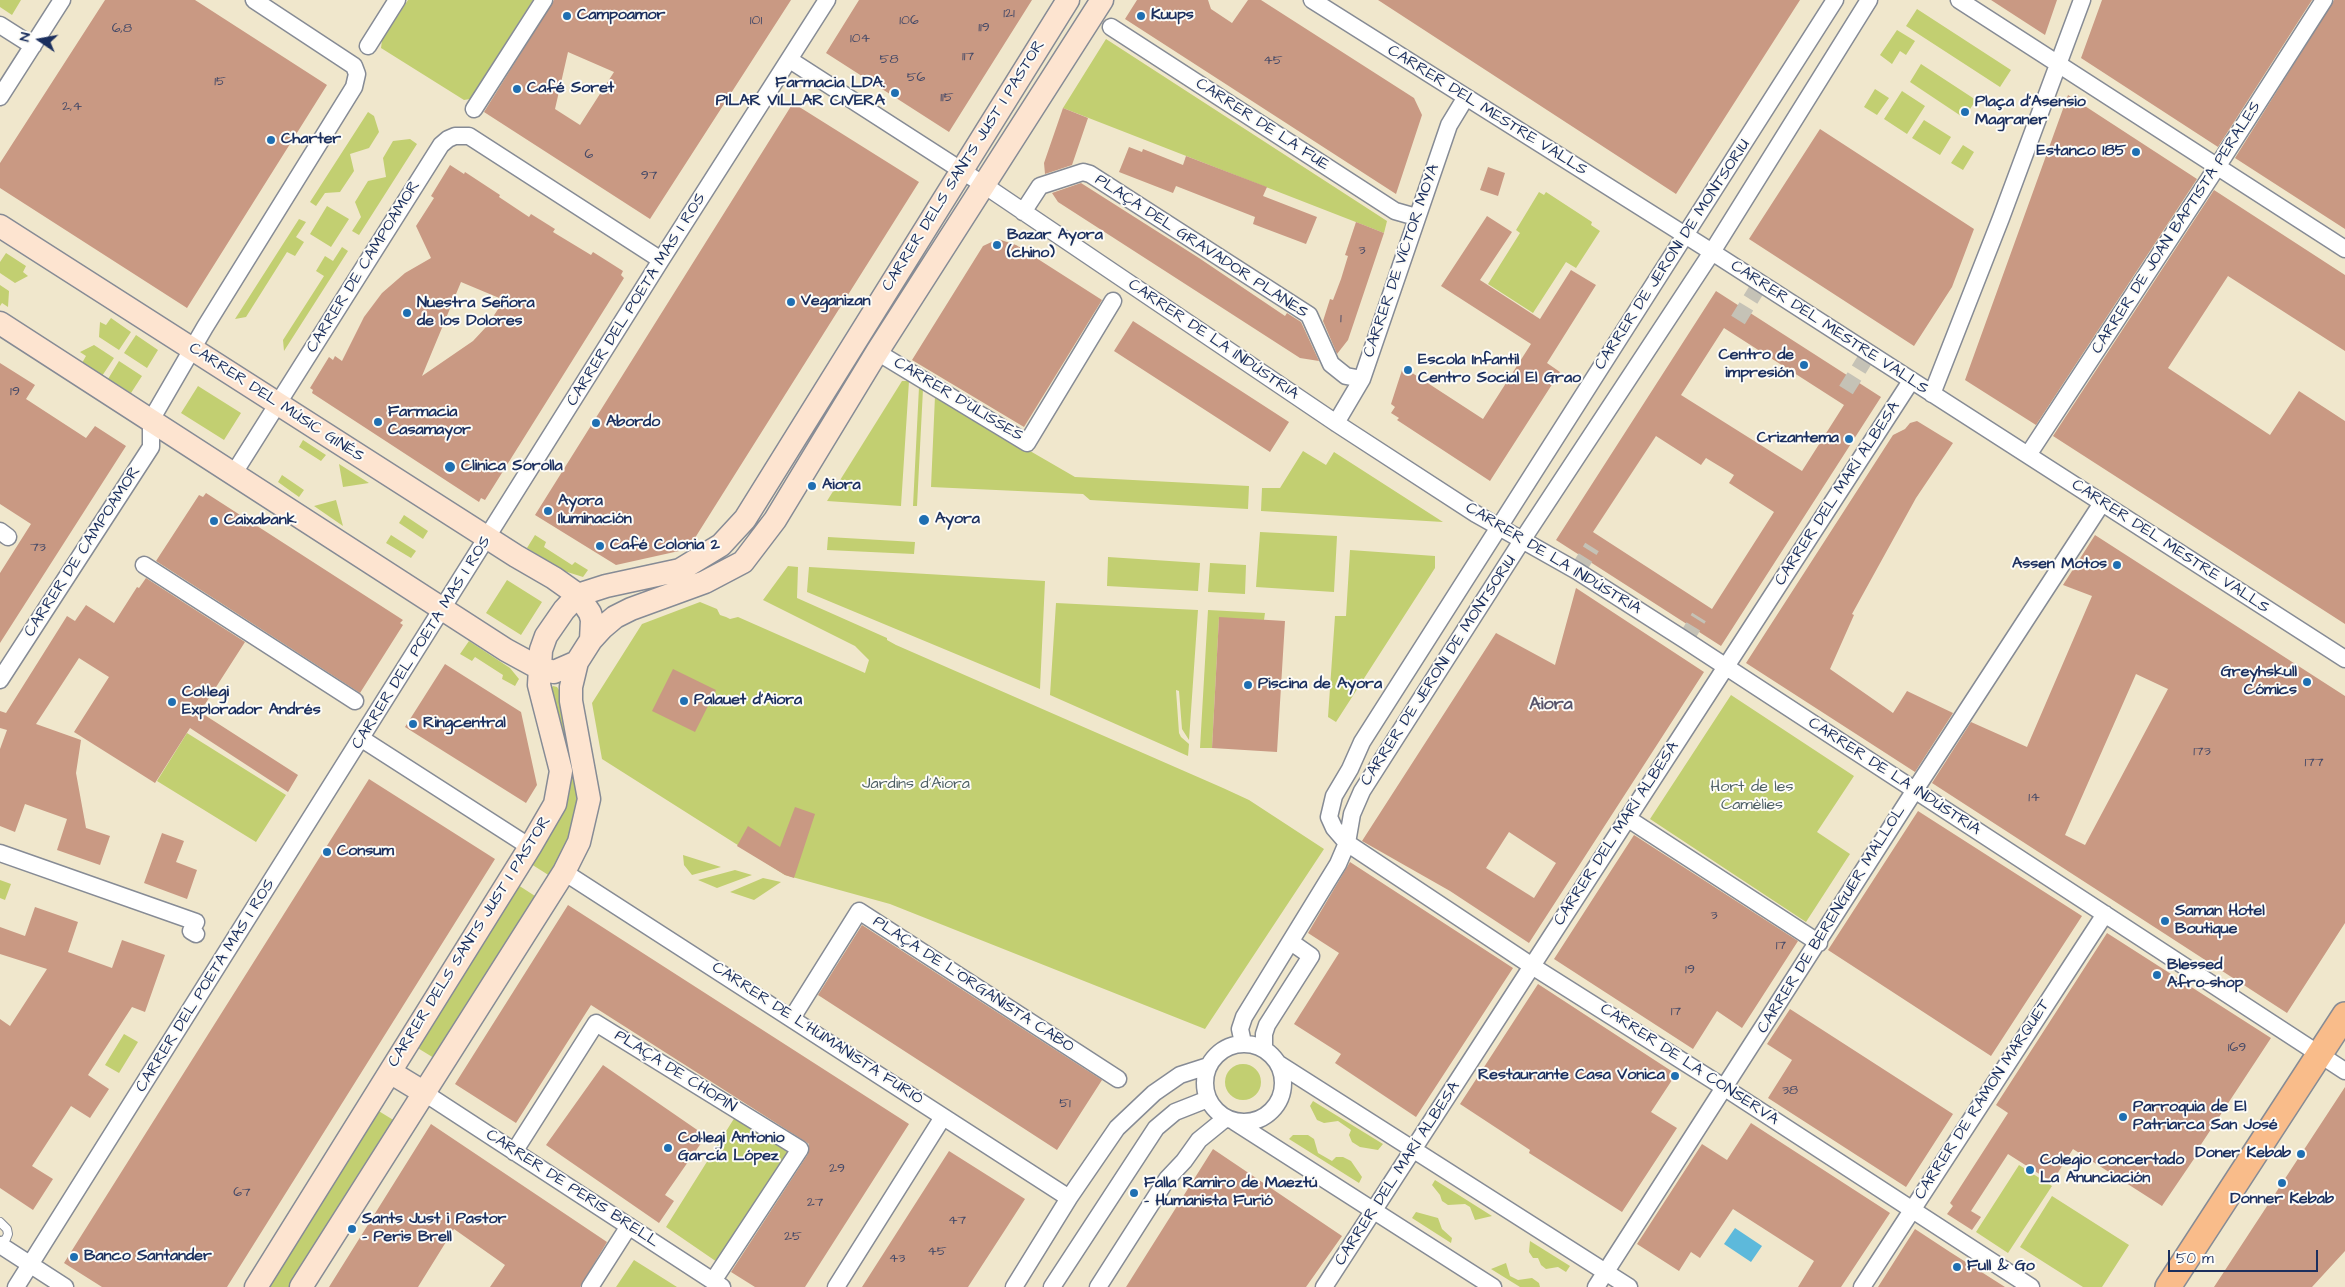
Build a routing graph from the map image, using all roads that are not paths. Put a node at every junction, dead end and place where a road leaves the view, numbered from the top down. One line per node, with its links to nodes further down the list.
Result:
1 (62, 0): 16 (street)
2 (254, 0): 35 (street)
3 (397, 0): 17 (street)
4 (544, 0): 22 (street)
5 (827, 0): 18 (street, CARRER DEL POETA MAS I ROS)
6 (1068, 0): 24 (street, CARRER DELS SANTS JUST I PASTOR)
7 (1102, 0): 25 (street, CARRER DELS SANTS JUST I PASTOR)
8 (1312, 0): 20 (street, CARRER DEL MESTRE VALLS)
9 (1835, 0): 29 (street, CARRER DE JERONI DE MONTSORIU)
10 (1869, 0): 31 (street, CARRER DE JERONI DE MONTSORIU)
11 (1959, 0): 19 (street)
12 (2082, 0): 19 (street)
13 (2324, 0): 23 (street, CARRER DE JOAN BAPTISTA PERALES)
14 (0, 25): 16 (street)
15 (1111, 27): 27 (street, CARRER DE LA FUE)
16 (33, 46): 21 (street)
17 (368, 46)
18 (790, 60): 24 (street, CARRER DE LA INDÚSTRIA); 32 (street, CARRER DEL POETA MAS I ROS)
19 (2058, 64): 23 (street); 39 (street)
20 (1466, 97): 27 (street, CARRER DE VÍCTOR MOYA); 29 (street, CARRER DEL MESTRE VALLS)
21 (0, 98)
22 (474, 110)
23 (2218, 167): 30 (street); 43 (street, CARRER DE JOAN BAPTISTA PERALES)
24 (961, 171): 25 (street, CARRER DE LA INDÚSTRIA); 50 (street, CARRER DELS SANTS JUST I PASTOR)
25 (984, 186): 26 (street, CARRER DE LA INDÚSTRIA); 36 (street, CARRER DELS SANTS JUST I PASTOR)
26 (1024, 212): 37 (street, PLAÇA DEL GRAVADOR PLANES); 42 (street, CARRER DE LA INDÚSTRIA)
27 (1416, 217): 37 (street, CARRER DE VÍCTOR MOYA)
28 (0, 226): 35 (street, CARRER DEL MÚSIC GINÉS)
29 (1686, 236): 31 (street, CARRER DEL MESTRE VALLS); 46 (street, CARRER DE JERONI DE MONTSORIU)
30 (2345, 249)
31 (1712, 252): 38 (street, CARRER DEL MESTRE VALLS); 48 (street, CARRER DE JERONI DE MONTSORIU)
32 (661, 260): 40 (street, CARRER DE CAMPOAMOR); 47 (street, CARRER DEL POETA MAS I ROS)
33 (1113, 301): 36 (street, CARRER D'ULISSES)
34 (0, 322): 41 (street)
35 (192, 349): 40 (street, CARRER DEL MÚSIC GINÉS); 41 (street)
36 (877, 352): 52 (street, CARRER DELS SANTS JUST I PASTOR)
37 (1362, 379): 42 (street, CARRER DE VÍCTOR MOYA)
38 (1911, 381): 39 (street, CARRER DEL MESTRE VALLS); 55 (street, CARRER DEL MARÍ ALBESA)
39 (1932, 394): 43 (street, CARRER DEL MESTRE VALLS)
40 (277, 404): 44 (street, CARRER DE CAMPOAMOR); 47 (street, CARRER DEL MÚSIC GINÉS)
41 (151, 420): 44 (street); 57 (street, CARRER DE CAMPOAMOR)
42 (1336, 423): 46 (street, CARRER DE LA INDÚSTRIA)
43 (2028, 455): 45 (street, CARRER DEL MESTRE VALLS)
44 (234, 473): 51 (street)
45 (2102, 503): 53 (street, CARRER DEL MESTRE VALLS); 60 (street, CARRER DE BERENGUER MALLOL)
46 (1499, 526): 48 (street, CARRER DE LA INDÚSTRIA); 62 (street, CARRER DE JERONI DE MONTSORIU)
47 (488, 538): 50 (street, CARRER DEL MÚSIC GINÉS); 51 (street, CARRER DEL POETA MAS I ROS)
48 (1523, 540): 55 (street, CARRER DE LA INDÚSTRIA); 62 (street, CARRER DE JERONI DE MONTSORIU)
49 (144, 565): 58 (street)
50 (578, 595): 52 (street); 56 (street, CARRER DELS SANTS JUST I PASTOR)
51 (444, 608): 56 (street); 59 (street, CARRER DEL POETA MAS I ROS)
52 (591, 640): 54 (street, CARRER DELS SANTS JUST I PASTOR)
53 (2345, 659)
54 (577, 662): 56 (street); 65 (street, CARRER DELS SANTS JUST I PASTOR)
55 (1725, 667): 60 (street, CARRER DE LA INDÚSTRIA); 61 (street, CARRER DEL MARÍ ALBESA)
56 (538, 668): 63 (street, CARRER DELS SANTS JUST I PASTOR)
57 (0, 680)
58 (355, 701)
59 (362, 738): 63 (street); 94 (street, CARRER DEL POETA MAS I ROS)
60 (1915, 790): 66 (street, CARRER DE LA INDÚSTRIA); 69 (street, CARRER DE BERENGUER MALLOL)
61 (1627, 818): 69 (street); 70 (street, CARRER DEL MARÍ ALBESA)
62 (1348, 843): 68 (street, CARRER DE JERONI DE MONTSORIU); 70 (street, CARRER DE LA CONSERVA)
63 (530, 848): 79 (street, CARRER DELS SANTS JUST I PASTOR)
64 (0, 852): 67 (street)
65 (564, 872): 72 (street, CARRER DE L'HUMANISTA FURIÓ); 82 (street, CARRER DELS SANTS JUST I PASTOR)
66 (2105, 914): 75 (street, CARRER DE LA INDÚSTRIA); 89 (street, CARRER DE RAMON MARQUET)
67 (196, 934)
68 (1290, 942): 73 (street, CARRER DE JERONI DE MONTSORIU); 74 (street)
69 (1818, 943): 81 (street, CARRER DE BERENGUER MALLOL)
70 (1532, 966): 81 (street, CARRER DE LA CONSERVA); 86 (street, CARRER DEL MARÍ ALBESA)
71 (2345, 1015): 75 (main road)
72 (792, 1018): 80 (street, PLAÇA DE L'ORGANISTA CABO); 84 (street, CARRER DE L'HUMANISTA FURIÓ)
73 (1243, 1043): 74 (street); 77 (street)
74 (1264, 1049): 76 (street)
75 (2320, 1053): 78 (street, CARRER DE LA INDÚSTRIA); 112 (main road)
76 (1279, 1064): 85 (street); 86 (street)
77 (1208, 1066): 83 (street); 88 (street)
78 (2345, 1070)
79 (390, 1072): 82 (street); 99 (street, CARRER DELS SANTS JUST I PASTOR)
80 (1118, 1079)
81 (1726, 1088): 89 (street, CARRER DE LA CONSERVA); 95 (street, CARRER DE BERENGUER MALLOL)
82 (423, 1092): 87 (street, CARRER DE PERIS BRELL); 100 (street, CARRER DELS SANTS JUST I PASTOR)
83 (1208, 1099): 85 (street); 104 (street)
84 (944, 1117): 88 (street, CARRER DE L'HUMANISTA FURIÓ); 102 (street)
85 (1231, 1120): 90 (street); 105 (street)
86 (1414, 1150): 90 (street, CARRER DEL MARÍ ALBESA); 95 (street)
87 (514, 1152): 92 (street, CARRER DE PERIS BRELL); 96 (street, PLAÇA DE CHOPIN)
88 (1069, 1198): 103 (street)
89 (1912, 1209): 110 (street, CARRER DE RAMON MARQUET); 111 (street, CARRER DE LA CONSERVA)
90 (1375, 1212): 106 (street, CARRER DEL MARÍ ALBESA); 107 (street)
91 (0, 1222): 93 (lane)
92 (629, 1226): 96 (street, CARRER DE PERIS BRELL); 101 (street)
93 (0, 1244): 94 (street)
94 (30, 1264): 97 (street, CARRER DEL POETA MAS I ROS); 98 (street)
95 (1605, 1272): 108 (street, CARRER DE BERENGUER MALLOL); 109 (street)
96 (718, 1284)
97 (16, 1287)
98 (65, 1287)
99 (256, 1287)
100 (302, 1287)
101 (590, 1287)
102 (836, 1287)
103 (1014, 1287)
104 (1052, 1287)
105 (1098, 1287)
106 (1324, 1287)
107 (1493, 1287)
108 (1596, 1287)
109 (1629, 1287)
110 (1862, 1287)
111 (2031, 1287)
112 (2168, 1287)

